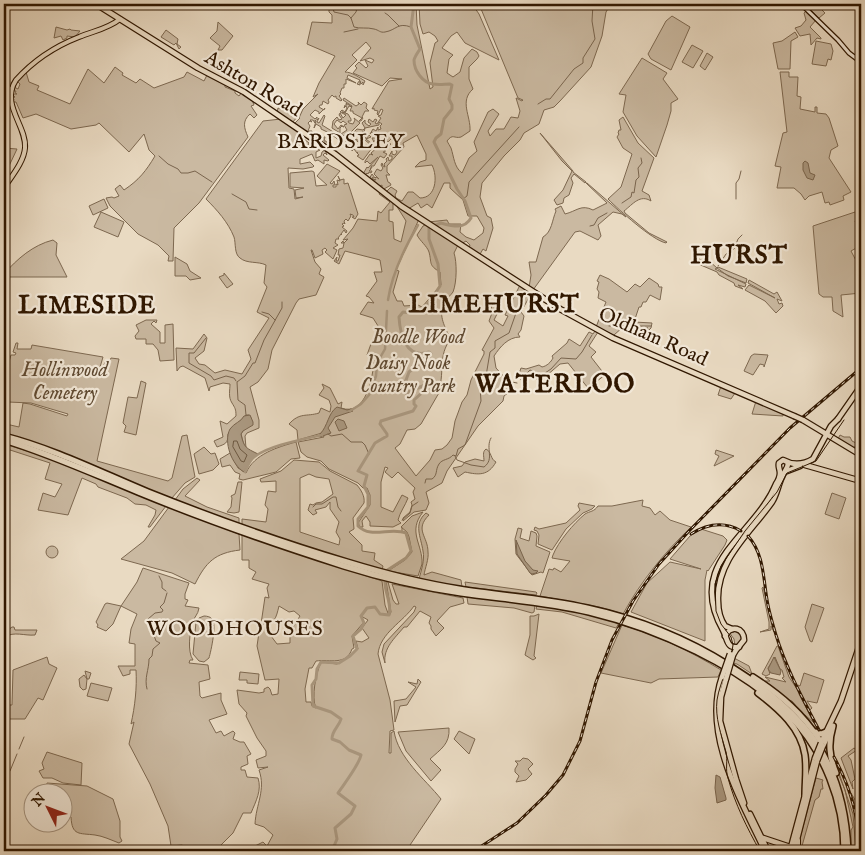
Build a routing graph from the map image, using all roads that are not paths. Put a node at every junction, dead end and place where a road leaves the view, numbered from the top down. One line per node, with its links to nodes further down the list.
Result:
1 (96, 4): 3 (highway, Ashton Road)
2 (801, 4): 4 (main road)
3 (118, 19): 6 (main road); 8 (highway, Ashton Road)
4 (861, 62)
5 (4, 88): 6 (main road)
6 (12, 89): 7 (main road)
7 (4, 188)
8 (413, 213): 11 (highway, Oldham Road, bridge)
9 (861, 386): 10 (highway)
10 (832, 427): 11 (highway); 12 (highway); 12 (highway)
11 (819, 429): 12 (highway, Oldham Road); 15 (highway)
12 (830, 435): 15 (highway); 16 (highway, Oldham Road); 18 (highway)
13 (4, 436): 24 (highway)
14 (4, 440): 24 (highway)
15 (822, 442): 18 (highway)
16 (861, 455)
17 (788, 463): 18 (highway); 20 (highway); 21 (highway)
18 (811, 463): 19 (highway); 22 (highway)
19 (802, 465): 21 (highway); 23 (highway)
20 (780, 470): 21 (highway); 27 (highway)
21 (787, 470): 23 (highway)
22 (861, 481)
23 (780, 483): 26 (highway)
24 (380, 574): 25 (highway)
25 (390, 577): 34 (highway); 35 (highway)
26 (732, 629): 27 (highway); 30 (highway)
27 (725, 636): 29 (highway)
28 (861, 641): 33 (highway)
29 (730, 646): 30 (highway); 32 (highway)
30 (739, 647): 32 (highway)
31 (861, 649): 33 (highway)
32 (732, 654): 36 (highway, bridge)
33 (857, 655): 37 (highway)
34 (711, 660): 42 (highway); 48 (highway)
35 (719, 660): 39 (highway); 48 (highway)
36 (724, 678): 44 (highway); 45 (highway)
37 (849, 681): 38 (highway); 40 (highway)
38 (833, 726): 41 (highway); 48 (highway)
39 (814, 730): 40 (highway); 41 (highway)
40 (826, 732): 41 (highway)
41 (822, 743): 42 (highway, bridge)
42 (810, 772): 43 (highway); 43 (highway); 47 (highway)
43 (805, 795): 47 (highway)
44 (754, 823): 45 (highway); 46 (highway)
45 (761, 839): 46 (highway); 46 (highway)
46 (768, 847): 47 (highway)
47 (793, 850)
48 (846, 851)

